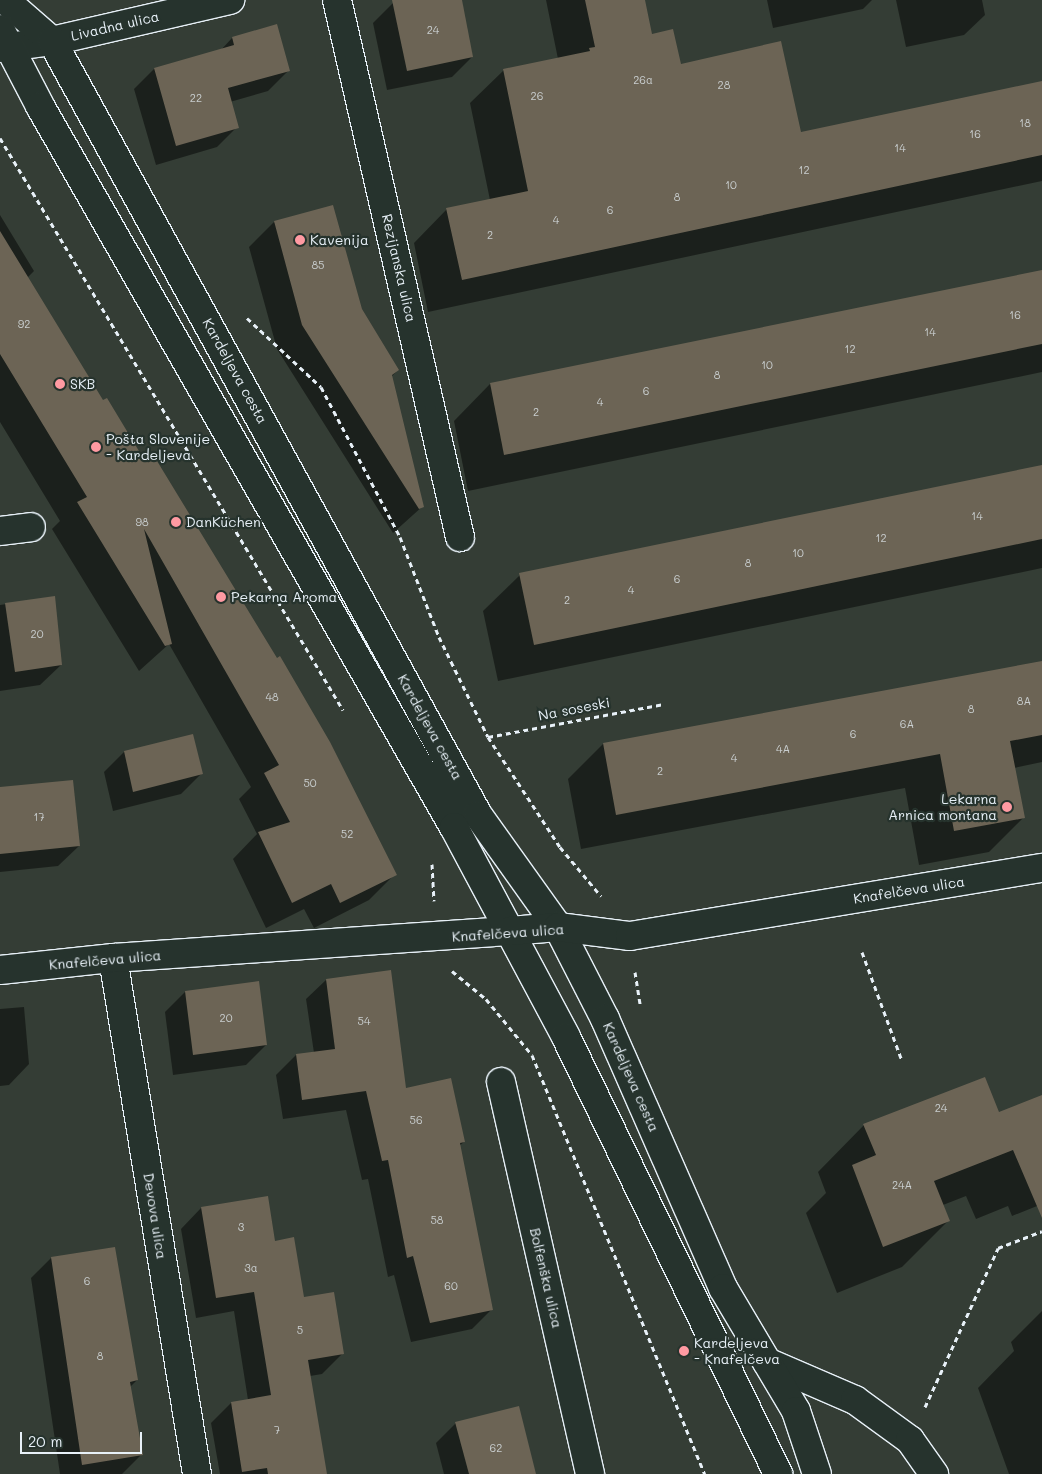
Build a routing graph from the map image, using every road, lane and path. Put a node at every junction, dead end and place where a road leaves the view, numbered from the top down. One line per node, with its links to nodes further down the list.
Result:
1 (5, 0): 5 (street, Kardeljeva cesta)
2 (230, 0): 5 (street, Livadna ulica)
3 (337, 0): 10 (street, Rezijanska ulica)
4 (2, 41): 5 (street, Livadna ulica); 17 (street, Kardeljeva cesta)
5 (52, 41): 16 (street, Kardeljeva cesta)
6 (0, 138): 12 (path)
7 (239, 311): 13 (path)
8 (31, 527): 9 (street)
9 (0, 531)
10 (460, 537)
11 (664, 704): 13 (path, Na soseski)
12 (346, 715)
13 (488, 737): 18 (path)
14 (432, 859): 19 (path)
15 (1042, 868): 18 (street, Knafelčeva ulica)
16 (558, 927): 17 (street, Knafelčeva ulica); 18 (street, Knafelčeva ulica); 27 (street, Kardeljeva cesta)
17 (510, 931): 19 (street, Knafelčeva ulica); 32 (street, Kardeljeva cesta)
18 (630, 936): 23 (path)
19 (437, 938): 21 (street, Knafelčeva ulica); 31 (path)
20 (862, 952): 24 (path)
21 (113, 958): 22 (street, Knafelčeva ulica); 29 (street, Devova ulica)
22 (0, 970)
23 (640, 1008)
24 (902, 1062)
25 (501, 1082): 30 (street, Bolfenška ulica)
26 (1042, 1231): 28 (path)
27 (768, 1362): 28 (street); 33 (street, Kardeljeva cesta)
28 (910, 1440): 34 (street)
29 (197, 1474)
30 (590, 1474)
31 (705, 1474)
32 (778, 1474)
33 (817, 1474)
34 (934, 1474)

